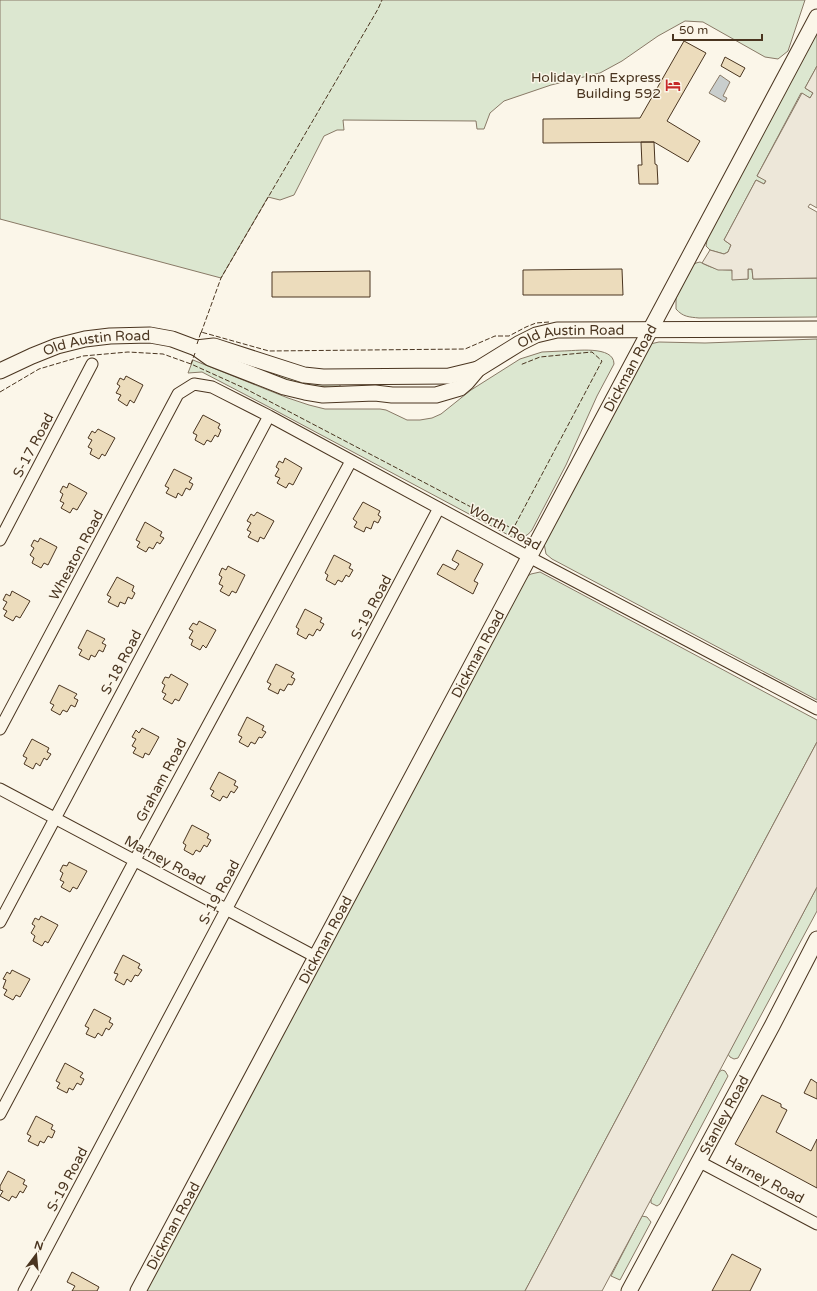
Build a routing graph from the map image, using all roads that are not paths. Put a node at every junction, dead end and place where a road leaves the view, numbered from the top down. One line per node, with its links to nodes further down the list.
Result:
1 (817, 17): 3 (street, Dickman Road)
2 (817, 329): 3 (street, Old Austin Road)
3 (649, 330): 6 (street, Old Austin Road); 13 (street, Dickman Road)
4 (196, 348): 6 (street, Old Austin Road); 6 (street, Old Austin Road); 7 (street, Old Austin Road)
5 (92, 364): 12 (street, S-17 Road)
6 (478, 370)
7 (0, 371)
8 (178, 394): 9 (street, Worth Road); 15 (street, Wheaton Road)
9 (269, 416): 10 (street, Worth Road); 17 (street, S-18 Road)
10 (351, 461): 11 (street, Worth Road); 18 (street, Graham Road)
11 (439, 508): 13 (street, Worth Road); 19 (street, S-19 Road)
12 (0, 540)
13 (529, 557): 14 (street, Worth Road); 22 (street, Dickman Road)
14 (817, 709)
15 (0, 730)
16 (0, 789): 17 (street, Marney Road)
17 (55, 818): 18 (street, Marney Road); 20 (street, S-18 Road)
18 (134, 860): 19 (street, Marney Road); 23 (street, Graham Road)
19 (226, 909): 22 (street, Marney Road); 26 (street, S-19 Road)
20 (0, 922)
21 (817, 939): 24 (street, Stanley Road)
22 (316, 957): 27 (street, Dickman Road)
23 (0, 1114)
24 (698, 1161): 25 (street, Harney Road); 28 (street, Stanley Road)
25 (817, 1224)
26 (24, 1291)
27 (138, 1291)
28 (629, 1291)

